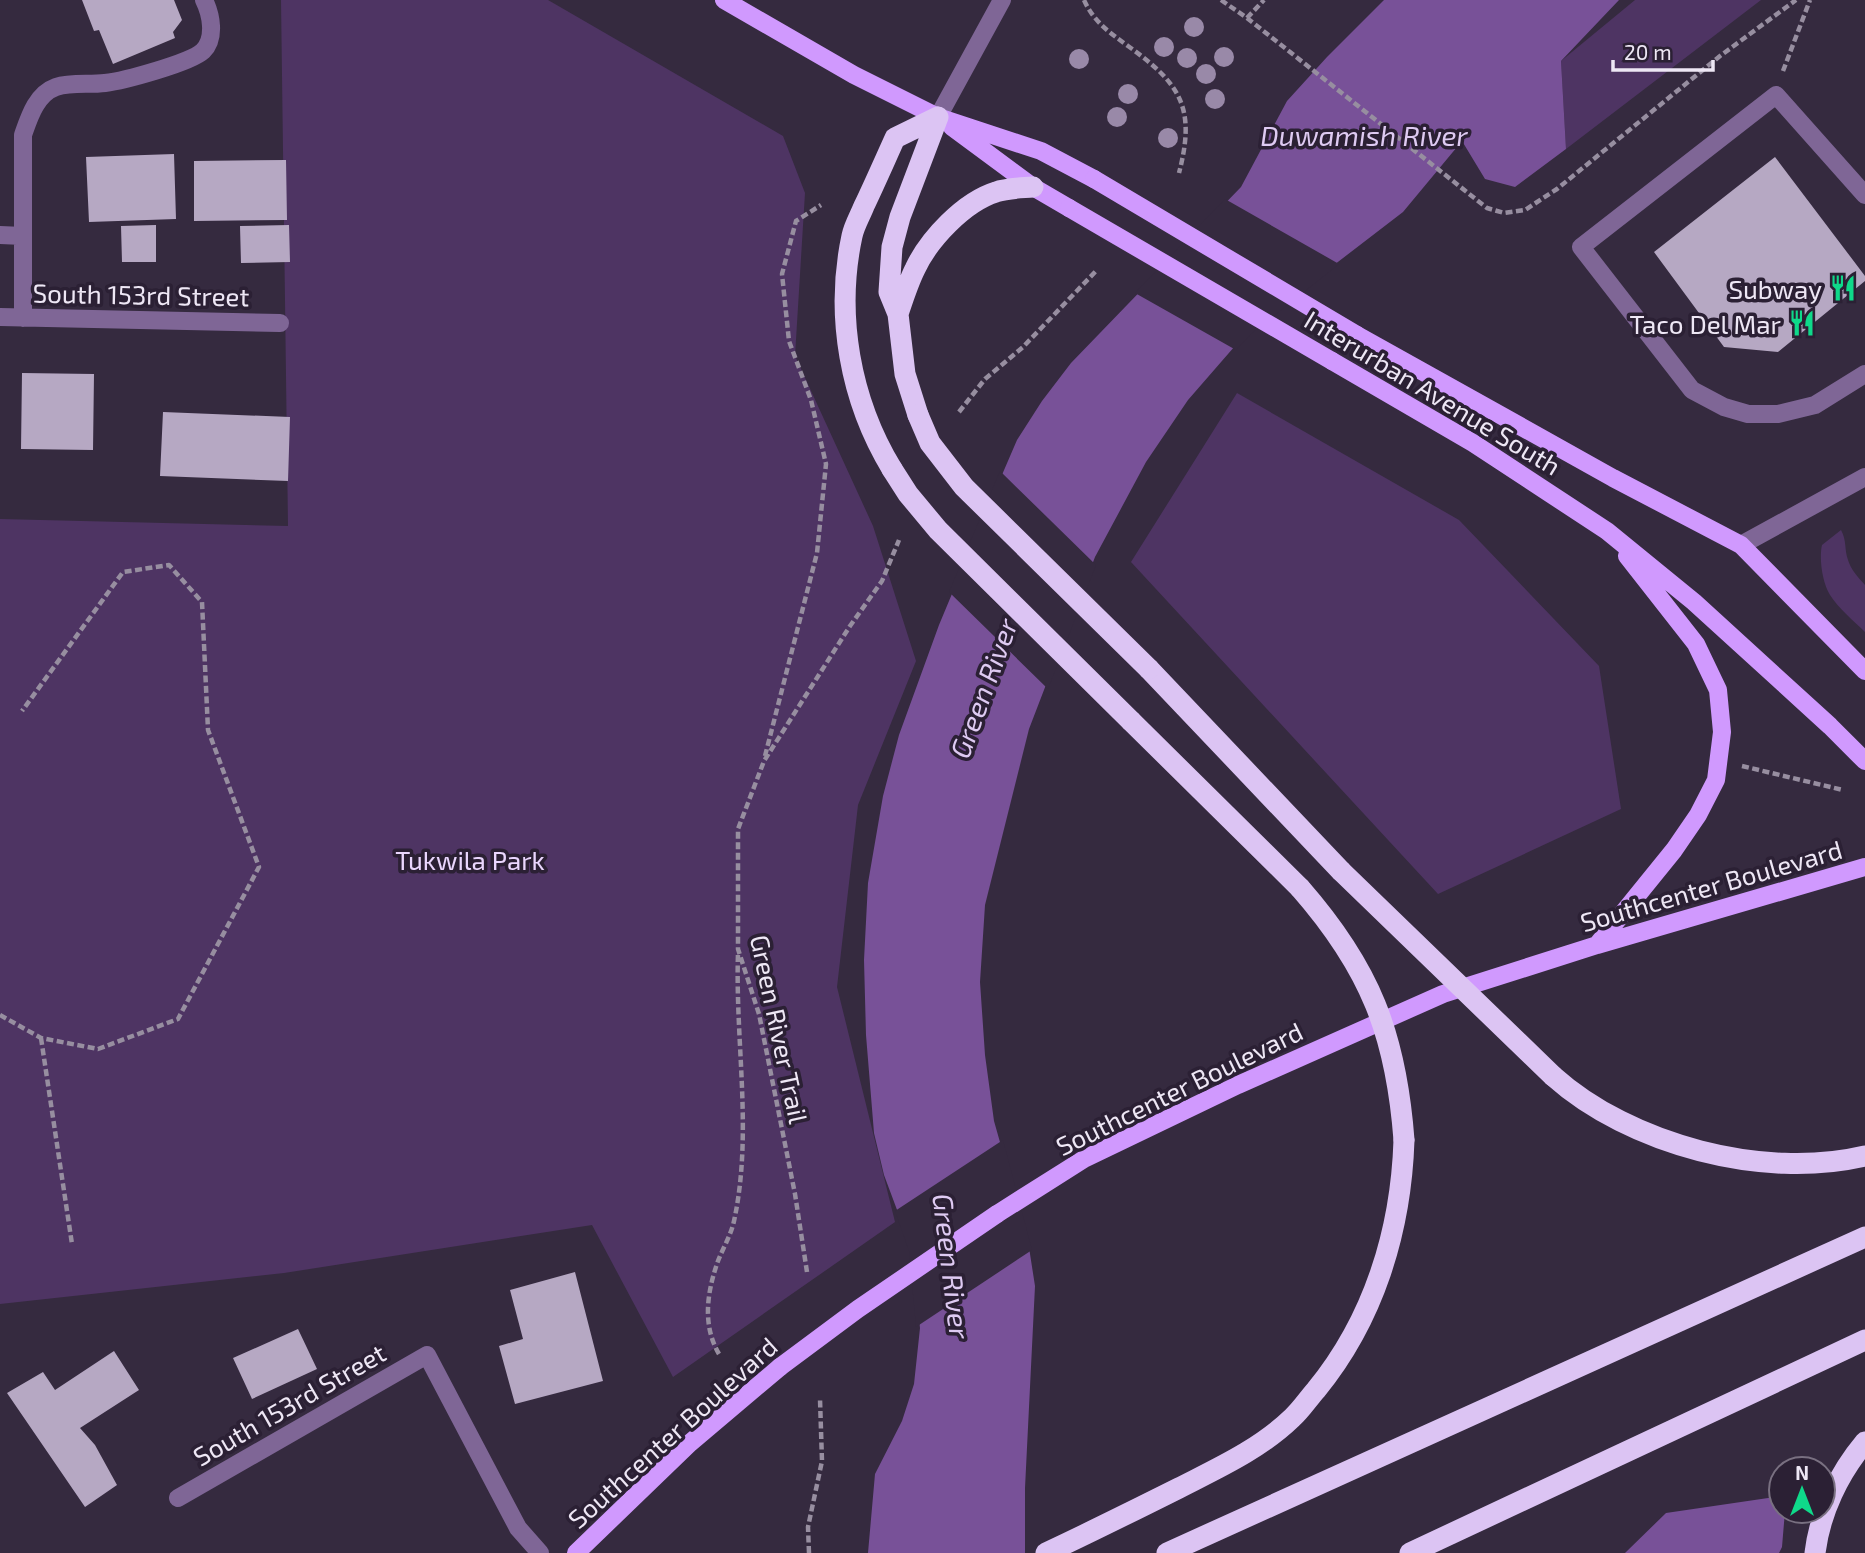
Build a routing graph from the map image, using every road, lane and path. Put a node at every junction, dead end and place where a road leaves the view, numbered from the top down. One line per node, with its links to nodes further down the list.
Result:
1 (204, 0): 17 (street)
2 (724, 0): 11 (main road, Interurban Avenue South)
3 (1002, 0): 11 (street)
4 (1084, 0): 12 (path)
5 (1221, 0): 9 (path)
6 (1264, 0): 9 (path)
7 (1796, 0): 9 (path)
8 (1810, 0): 10 (path)
9 (1247, 18)
10 (1781, 75)
11 (938, 117): 13 (main road, Interurban Avenue South); 19 (highway); 28 (main road, Interurban Avenue South, bridge); 52 (highway, bridge)
12 (1180, 173)
13 (1034, 187): 19 (highway); 26 (main road, Interurban Avenue South, bridge)
14 (1865, 195): 23 (street)
15 (821, 205): 31 (path)
16 (0, 235): 17 (street)
17 (23, 236): 21 (street)
18 (1096, 271): 24 (path)
19 (898, 314): 40 (highway, bridge)
20 (0, 317): 21 (street, South 153rd Street)
21 (23, 318): 22 (street, South 153rd Street)
22 (280, 323)
23 (1865, 374)
24 (959, 412)
25 (1865, 477): 28 (street)
26 (1607, 531): 32 (main road, Interurban Avenue South); 36 (main road)
27 (899, 540): 31 (path, Green River Trail)
28 (1741, 545): 29 (main road, Interurban Avenue South)
29 (1865, 671)
30 (22, 711): 39 (path)
31 (764, 761): 37 (path, Green River Trail)
32 (1865, 761)
33 (1737, 765): 34 (path)
34 (1843, 790)
35 (1865, 867): 36 (main road, Southcenter Boulevard)
36 (1597, 945): 50 (main road, Southcenter Boulevard, bridge)
37 (738, 949): 43 (path, Green River Trail); 45 (path)
38 (0, 1015): 39 (path)
39 (41, 1038): 42 (path)
40 (1865, 1156)
41 (1865, 1237): 53 (highway)
42 (72, 1244)
43 (807, 1272)
44 (1865, 1340): 54 (highway)
45 (719, 1354)
46 (820, 1399): 51 (path)
47 (1865, 1442): 55 (highway)
48 (178, 1498): 49 (street, South 153rd Street)
49 (540, 1553)
50 (576, 1553)
51 (809, 1553)
52 (1046, 1553)
53 (1167, 1553)
54 (1410, 1553)
55 (1815, 1553)

